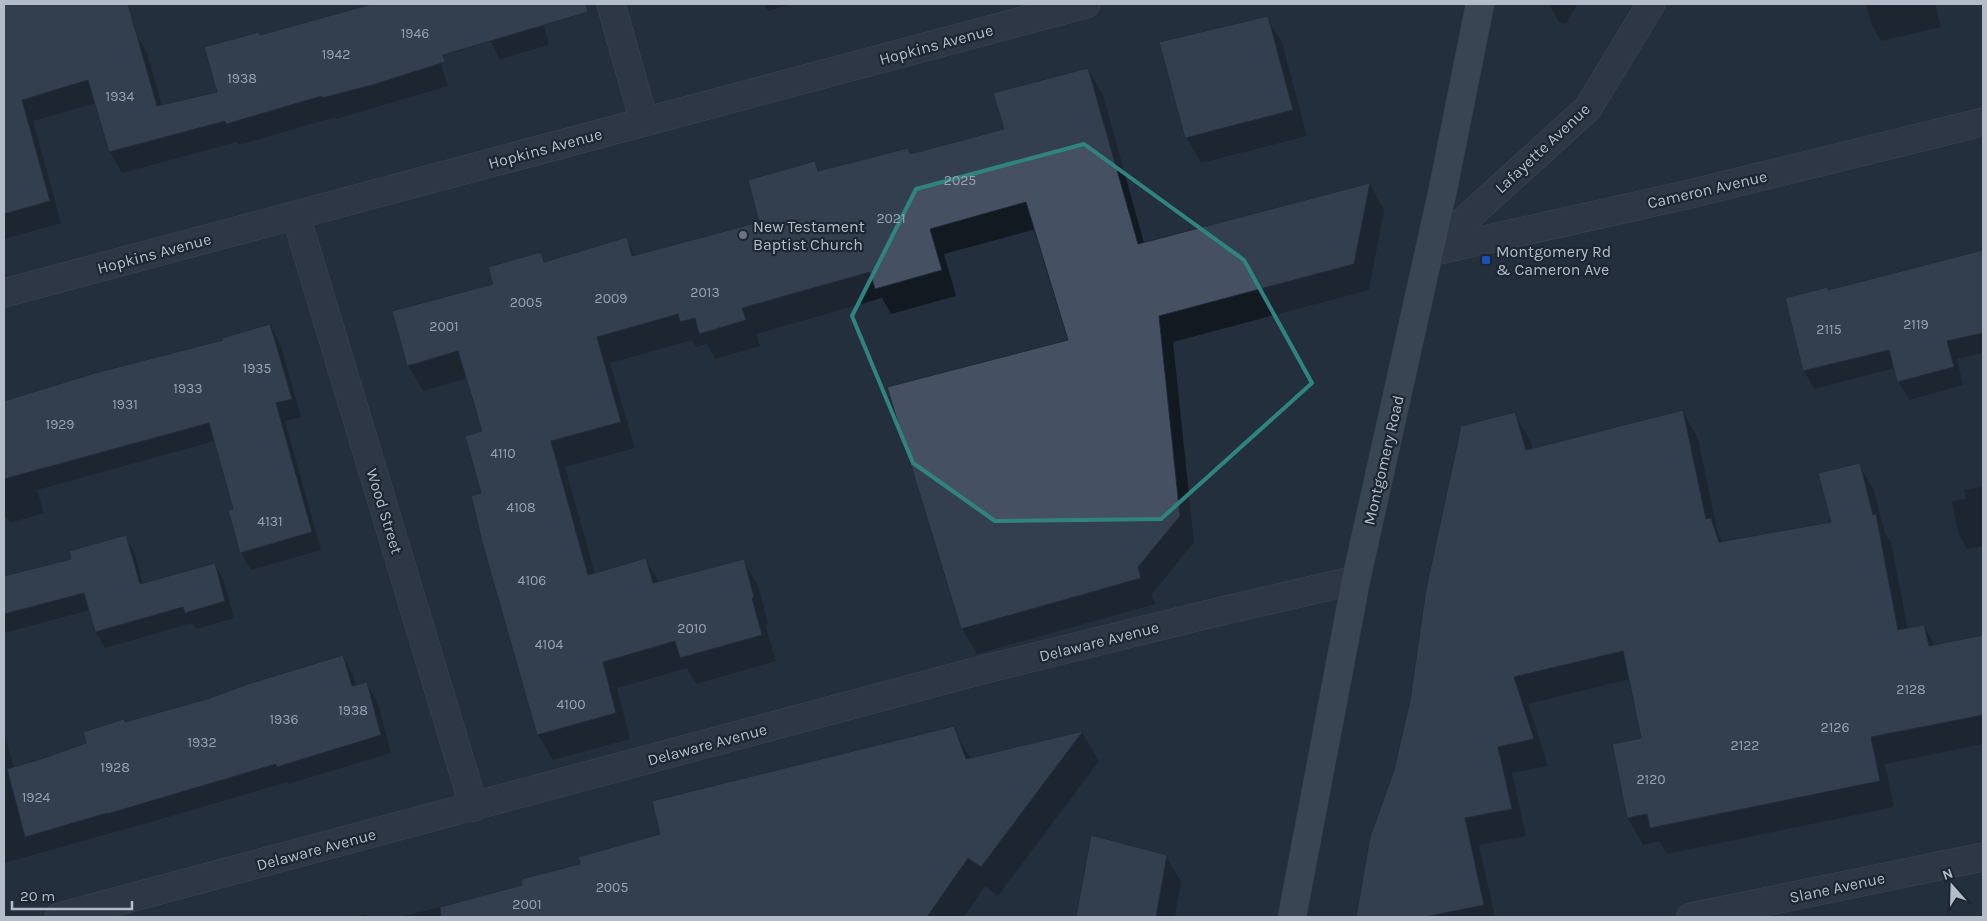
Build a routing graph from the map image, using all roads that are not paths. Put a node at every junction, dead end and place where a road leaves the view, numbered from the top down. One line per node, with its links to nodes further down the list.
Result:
1 (610, 4): 5 (street)
2 (1086, 4): 5 (street, Hopkins Avenue)
3 (1480, 4): 8 (main road, Montgomery Road)
4 (1651, 4): 8 (street, Lafayette Avenue)
5 (644, 121): 7 (street, Hopkins Avenue)
6 (1983, 122): 8 (street, Cameron Avenue)
7 (296, 216): 9 (street, Hopkins Avenue); 11 (street, Wood Street)
8 (1430, 252): 10 (main road, Montgomery Road)
9 (4, 293)
10 (1356, 580): 11 (street, Delaware Avenue); 14 (main road, Montgomery Road)
11 (474, 807): 13 (street, Delaware Avenue)
12 (1983, 857): 15 (street, Slane Avenue)
13 (60, 917)
14 (1292, 917)
15 (1691, 917)

